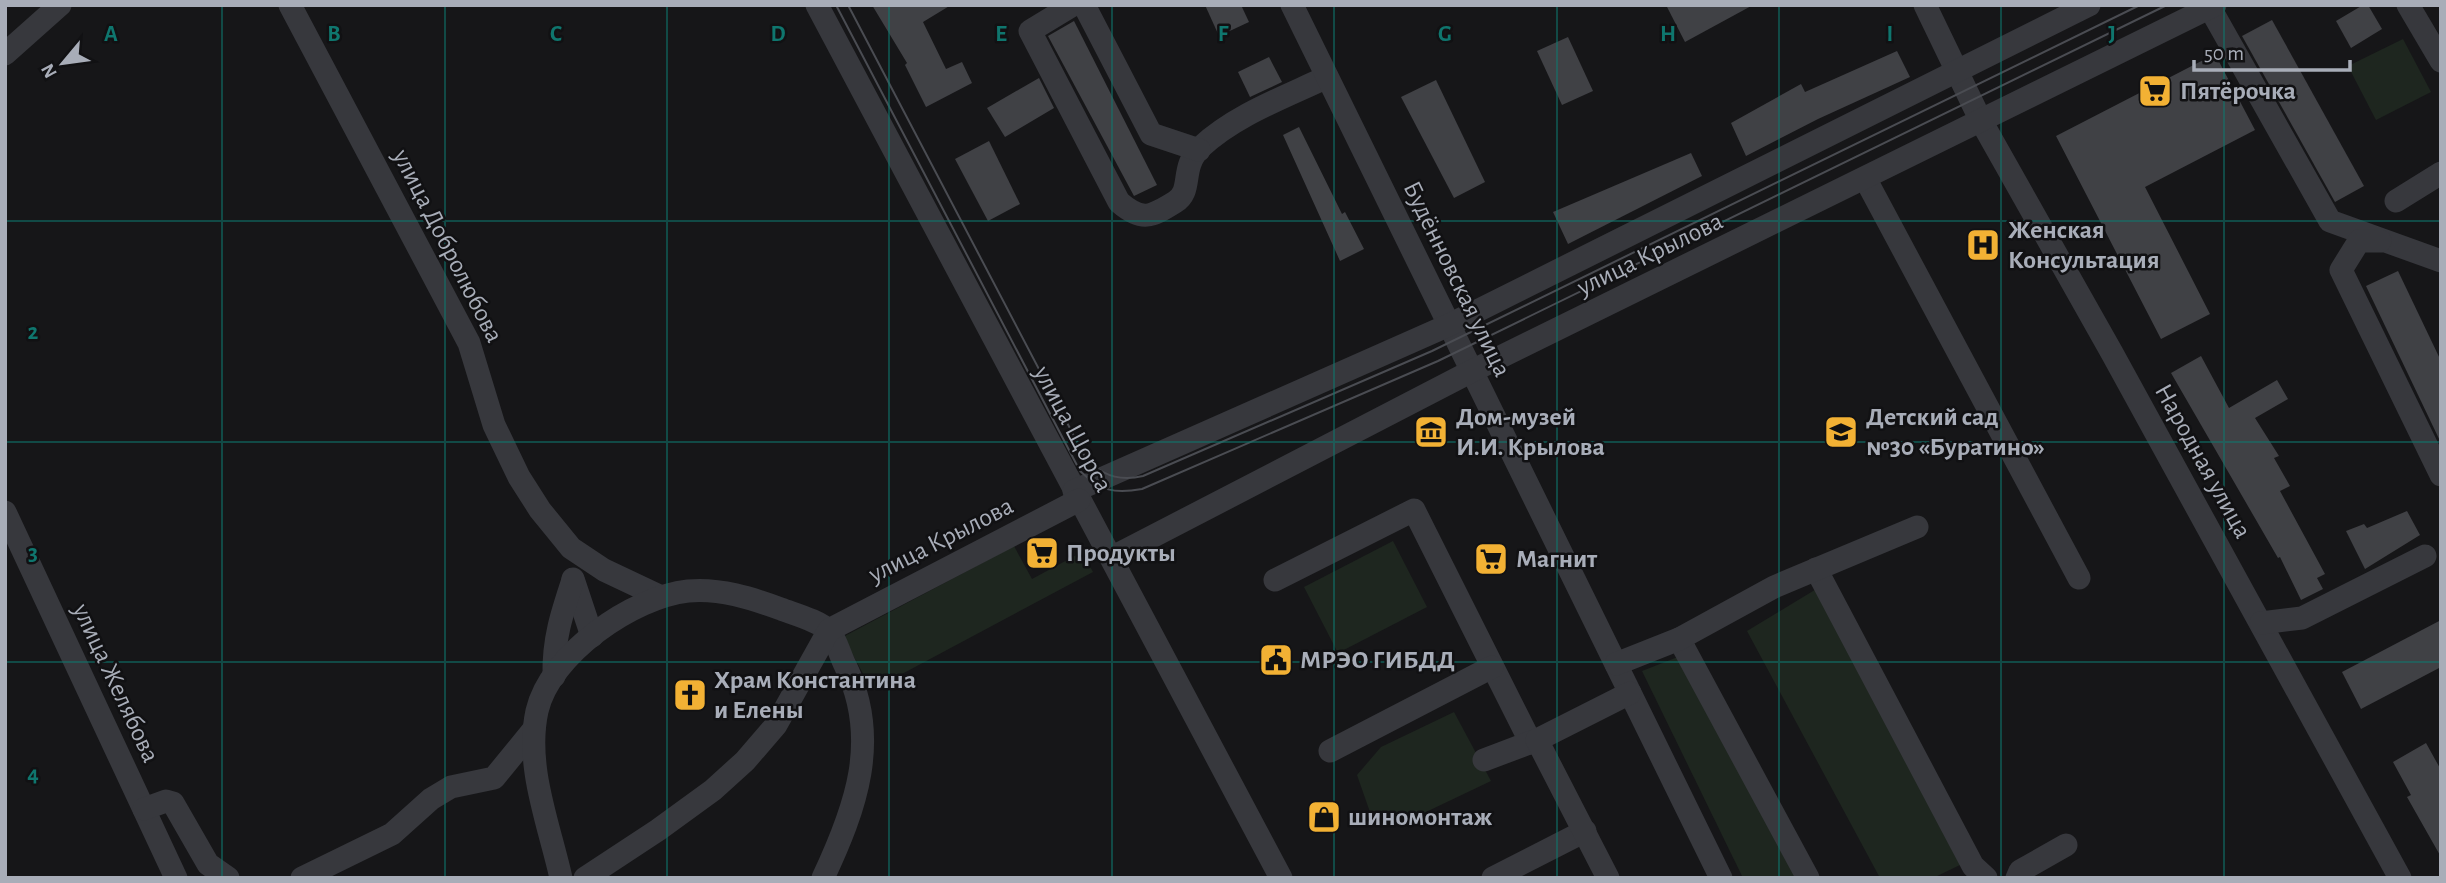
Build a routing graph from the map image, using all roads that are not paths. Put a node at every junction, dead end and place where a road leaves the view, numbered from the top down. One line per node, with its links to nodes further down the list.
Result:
1 (60, 5): 11 (street)
2 (290, 5): 28 (street, улица Добролюбова)
3 (817, 5): 25 (street, улица Щорса)
4 (1073, 5): 16 (street)
5 (1084, 5): 16 (street)
6 (1292, 5): 14 (street, Будённовская улица)
7 (1925, 5): 13 (street, Народная улица)
8 (2089, 5): 13 (street, улица Крылова)
9 (2408, 5): 12 (street)
10 (2212, 6): 15 (street, улица Крылова); 20 (street)
11 (5, 54)
12 (2441, 61)
13 (1959, 70): 15 (street, Народная улица); 22 (street, улица Крылова)
14 (1327, 77): 16 (street); 22 (street, Будённовская улица)
15 (1980, 119): 18 (street, улица Крылова); 36 (street, Народная улица)
16 (1199, 150)
17 (2441, 173): 19 (street)
18 (1866, 180): 23 (street, улица Крылова); 32 (street)
19 (2396, 201)
20 (2380, 241): 21 (street); 24 (street)
21 (2441, 261)
22 (1449, 325): 23 (street, Будённовская улица); 25 (street, улица Крылова)
23 (1470, 372): 30 (street, улица Крылова); 40 (street, Будённовская улица)
24 (2441, 475)
25 (1076, 496): 30 (street, улица Щорса); 37 (street, улица Крылова)
26 (5, 512): 48 (street, улица Желябова)
27 (1917, 527): 31 (street)
28 (571, 548): 33 (street); 35 (street, улица Добролюбова)
29 (2425, 556): 36 (street)
30 (1113, 557): 57 (street, улица Щорса)
31 (1816, 569): 39 (street); 62 (street)
32 (2079, 578)
33 (573, 580): 38 (street); 42 (street)
34 (1275, 580): 41 (street)
35 (659, 596): 37 (street); 38 (street)
36 (2261, 624): 64 (street, Народная улица)
37 (829, 630): 55 (street); 56 (street)
38 (592, 636): 42 (street)
39 (1679, 639): 40 (street); 61 (street)
40 (1616, 664): 43 (street, Будённовская улица)
41 (1492, 667): 45 (street); 46 (street)
42 (554, 676): 44 (street)
43 (1630, 693): 45 (street); 60 (street, Будённовская улица)
44 (534, 729): 53 (street); 54 (street)
45 (1534, 741): 47 (street); 49 (street)
46 (1330, 751)
47 (1484, 760)
48 (144, 809): 51 (street, улица Желябова); 52 (street)
49 (1585, 831): 58 (street); 59 (street)
50 (2066, 845): 63 (street)
51 (176, 878)
52 (228, 878)
53 (302, 878)
54 (561, 878)
55 (585, 878)
56 (823, 878)
57 (1281, 878)
58 (1493, 878)
59 (1608, 878)
60 (1721, 878)
61 (1808, 878)
62 (1986, 878)
63 (2017, 878)
64 (2400, 878)

